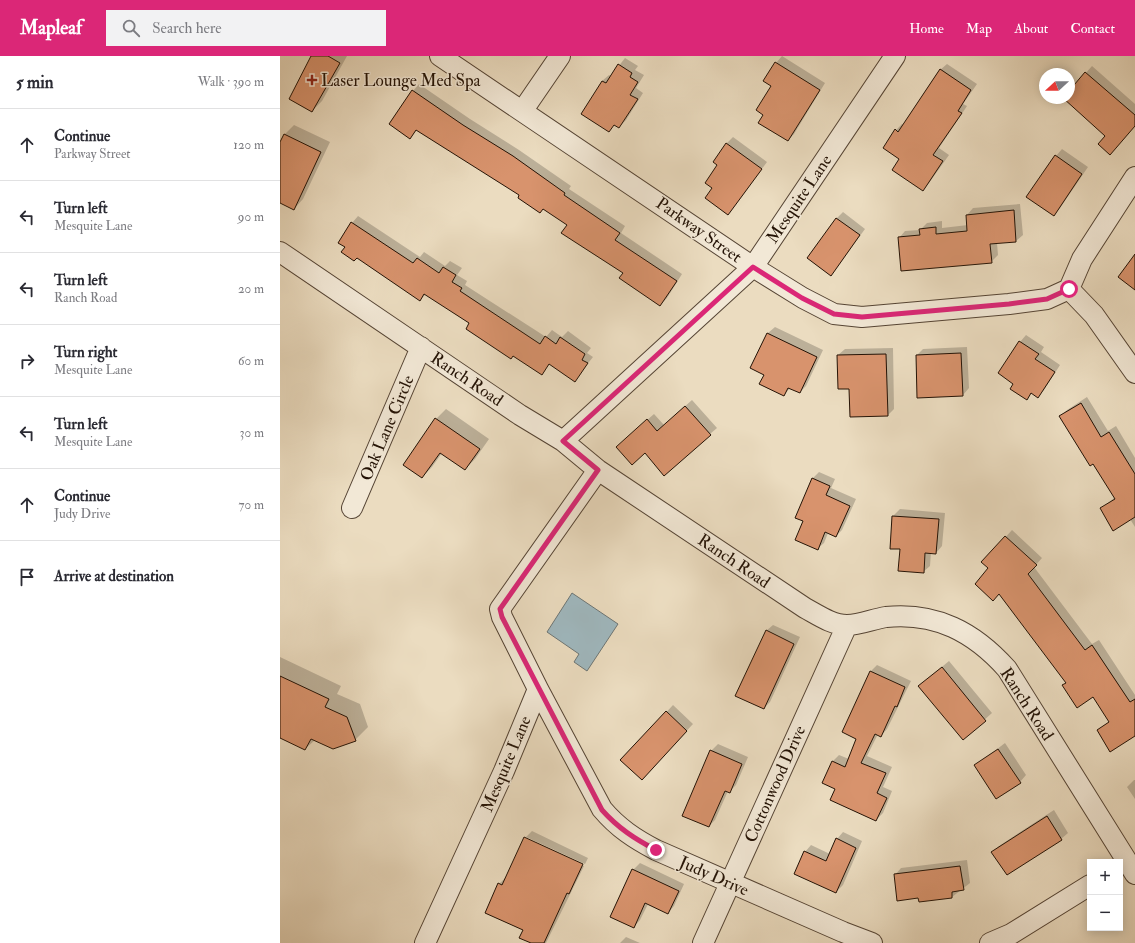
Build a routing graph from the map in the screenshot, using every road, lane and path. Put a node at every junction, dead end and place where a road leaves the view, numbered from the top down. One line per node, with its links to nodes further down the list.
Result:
1 (440, 56): 4 (street, Parkway Street)
2 (560, 56): 4 (street)
3 (895, 56): 7 (street, Mesquite Lane)
4 (523, 110): 7 (street, Parkway Street)
5 (1135, 177): 8 (street)
6 (280, 252): 9 (street, Ranch Road)
7 (753, 267): 8 (street, Parkway Street); 11 (street, Mesquite Lane)
8 (1069, 289): 10 (street)
9 (421, 347): 11 (street, Ranch Road); 13 (street, Oak Lane Circle)
10 (1135, 373)
11 (563, 441): 12 (street, Ranch Road)
12 (598, 470): 14 (street, Ranch Road); 15 (street)
13 (352, 508)
14 (847, 625): 16 (street, Ranch Road); 17 (street, Cottonwood Drive)
15 (538, 689): 17 (street, Judy Drive); 19 (street, Mesquite Lane)
16 (1127, 868)
17 (730, 883): 20 (street, Cottonwood Drive); 21 (street, Judy Drive)
18 (1087, 888): 22 (street)
19 (425, 943)
20 (703, 943)
21 (872, 943)
22 (990, 943)

